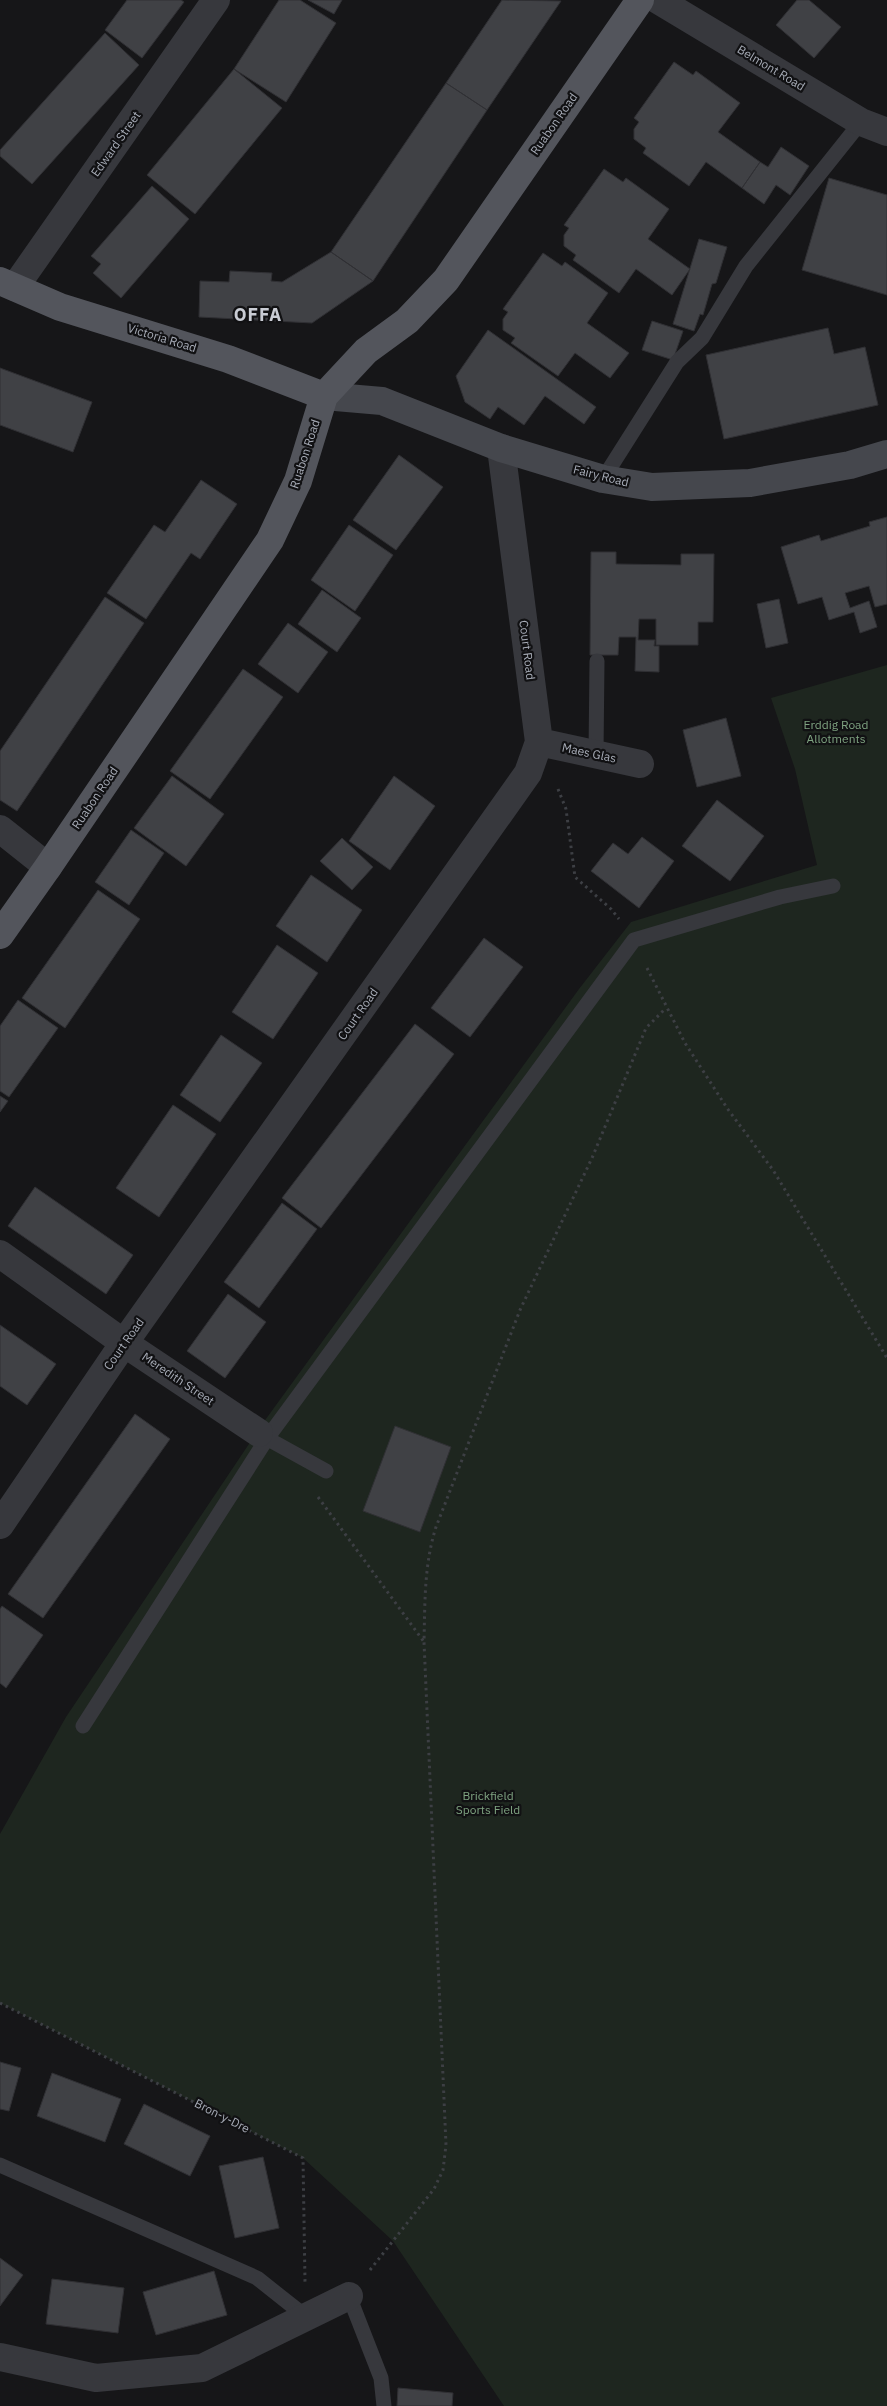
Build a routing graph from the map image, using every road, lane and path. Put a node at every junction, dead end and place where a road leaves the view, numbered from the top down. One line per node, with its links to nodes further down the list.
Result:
1 (216, 0): 6 (street, Edward Street)
2 (640, 0): 7 (main road, Ruabon Road)
3 (658, 0): 4 (street, Belmont Road)
4 (861, 122): 5 (street, Belmont Road); 10 (lane)
5 (887, 132)
6 (8, 284): 7 (main road, Victoria Road)
7 (324, 396): 8 (main road, Fairy Road); 16 (main road, Ruabon Road)
8 (501, 448): 10 (main road, Fairy Road); 12 (street, Court Road)
9 (887, 454): 10 (main road, Fairy Road)
10 (603, 479)
11 (597, 661): 13 (lane)
12 (539, 742): 13 (street, Maes Glas); 19 (path); 22 (street, Court Road)
13 (596, 754): 14 (street, Maes Glas)
14 (640, 764)
15 (0, 829): 16 (street)
16 (48, 867): 18 (main road, Ruabon Road)
17 (833, 886): 19 (lane)
18 (0, 935)
19 (634, 940): 20 (path); 24 (lane)
20 (666, 1008): 23 (path); 27 (path)
21 (0, 1254): 22 (street, Meredith Street)
22 (124, 1343): 24 (street, Meredith Street); 26 (street, Court Road)
23 (887, 1358)
24 (264, 1436): 25 (lane); 28 (lane)
25 (326, 1471): 27 (path)
26 (0, 1525)
27 (424, 1642): 31 (path)
28 (82, 1726)
29 (0, 2003): 32 (path, Bron-y-Dre)
30 (0, 2165): 32 (lane)
31 (349, 2296): 32 (street); 34 (lane)
32 (305, 2316): 33 (street)
33 (0, 2357)
34 (384, 2406)

